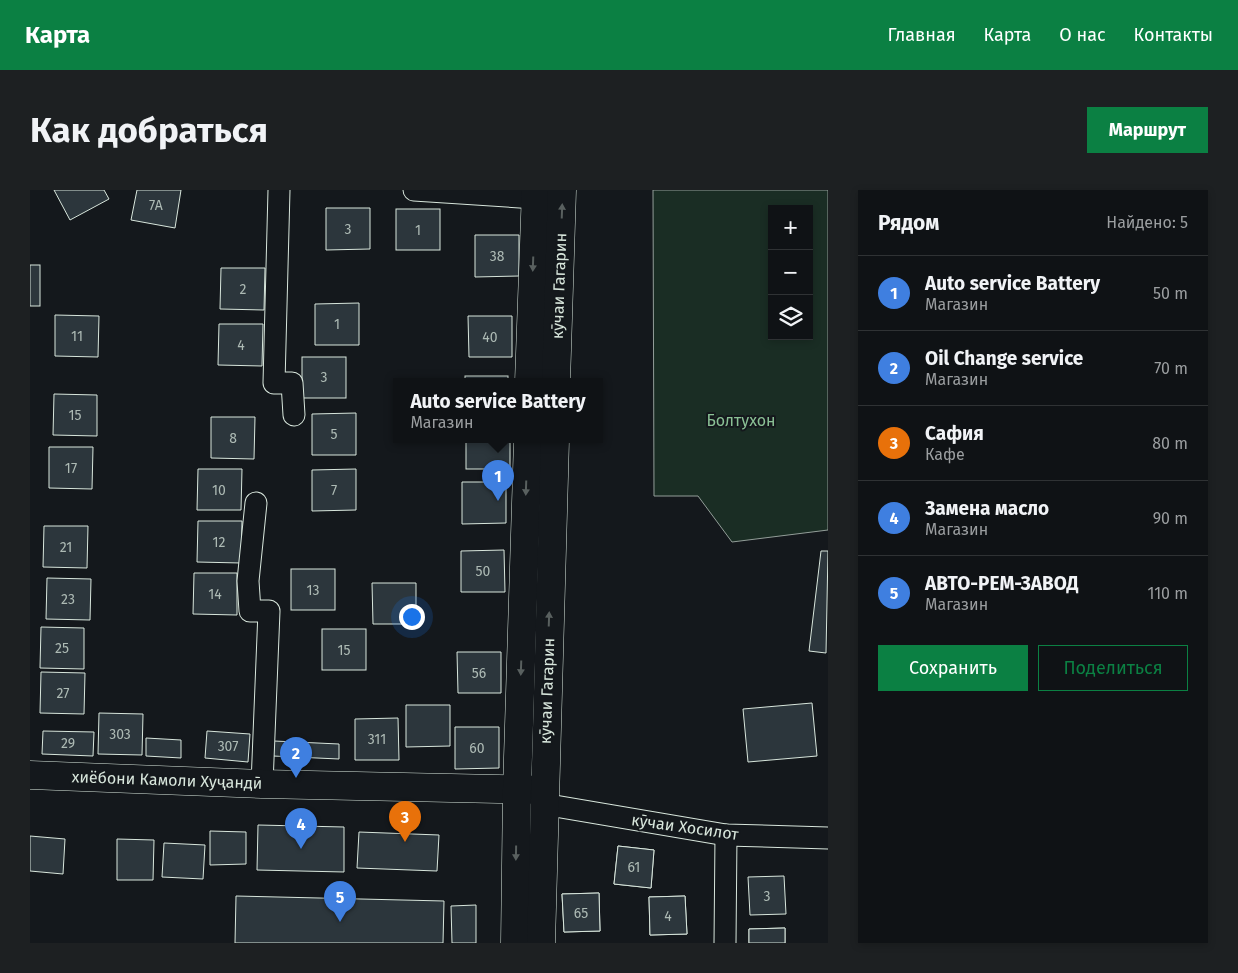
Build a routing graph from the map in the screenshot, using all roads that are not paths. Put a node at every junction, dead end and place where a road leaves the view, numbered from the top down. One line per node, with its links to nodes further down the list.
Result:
1 (279, 190): 7 (street)
2 (414, 190): 4 (street)
3 (562, 190): 6 (main road, кӯчаи Гагарин, one-way to 3)
4 (535, 194): 5 (main road, кӯчаи Гагарин, one-way to 5)
5 (530, 378)
6 (556, 378)
7 (294, 415)
8 (528, 443): 14 (main road, кӯчаи Гагарин, one-way to 14)
9 (555, 443): 15 (main road, кӯчаи Гагарин, one-way to 9)
10 (256, 503): 12 (street)
11 (30, 775): 12 (main road, хиёбони Камоли Хуҷандӣ)
12 (262, 784): 14 (main road, хиёбони Камоли Хуҷандӣ)
13 (30, 789): 14 (main road, хиёбони Камоли Хуҷандӣ)
14 (517, 796): 15 (main road, хиёбони Камоли Хуҷандӣ); 18 (main road, кӯчаи Гагарин, one-way to 18)
15 (544, 797): 16 (street, кӯчаи Хосилот); 19 (main road, кӯчаи Гагарин)
16 (726, 835): 17 (street, кӯчаи Хосилот); 20 (street)
17 (828, 838)
18 (515, 943)
19 (541, 943)
20 (725, 943)

